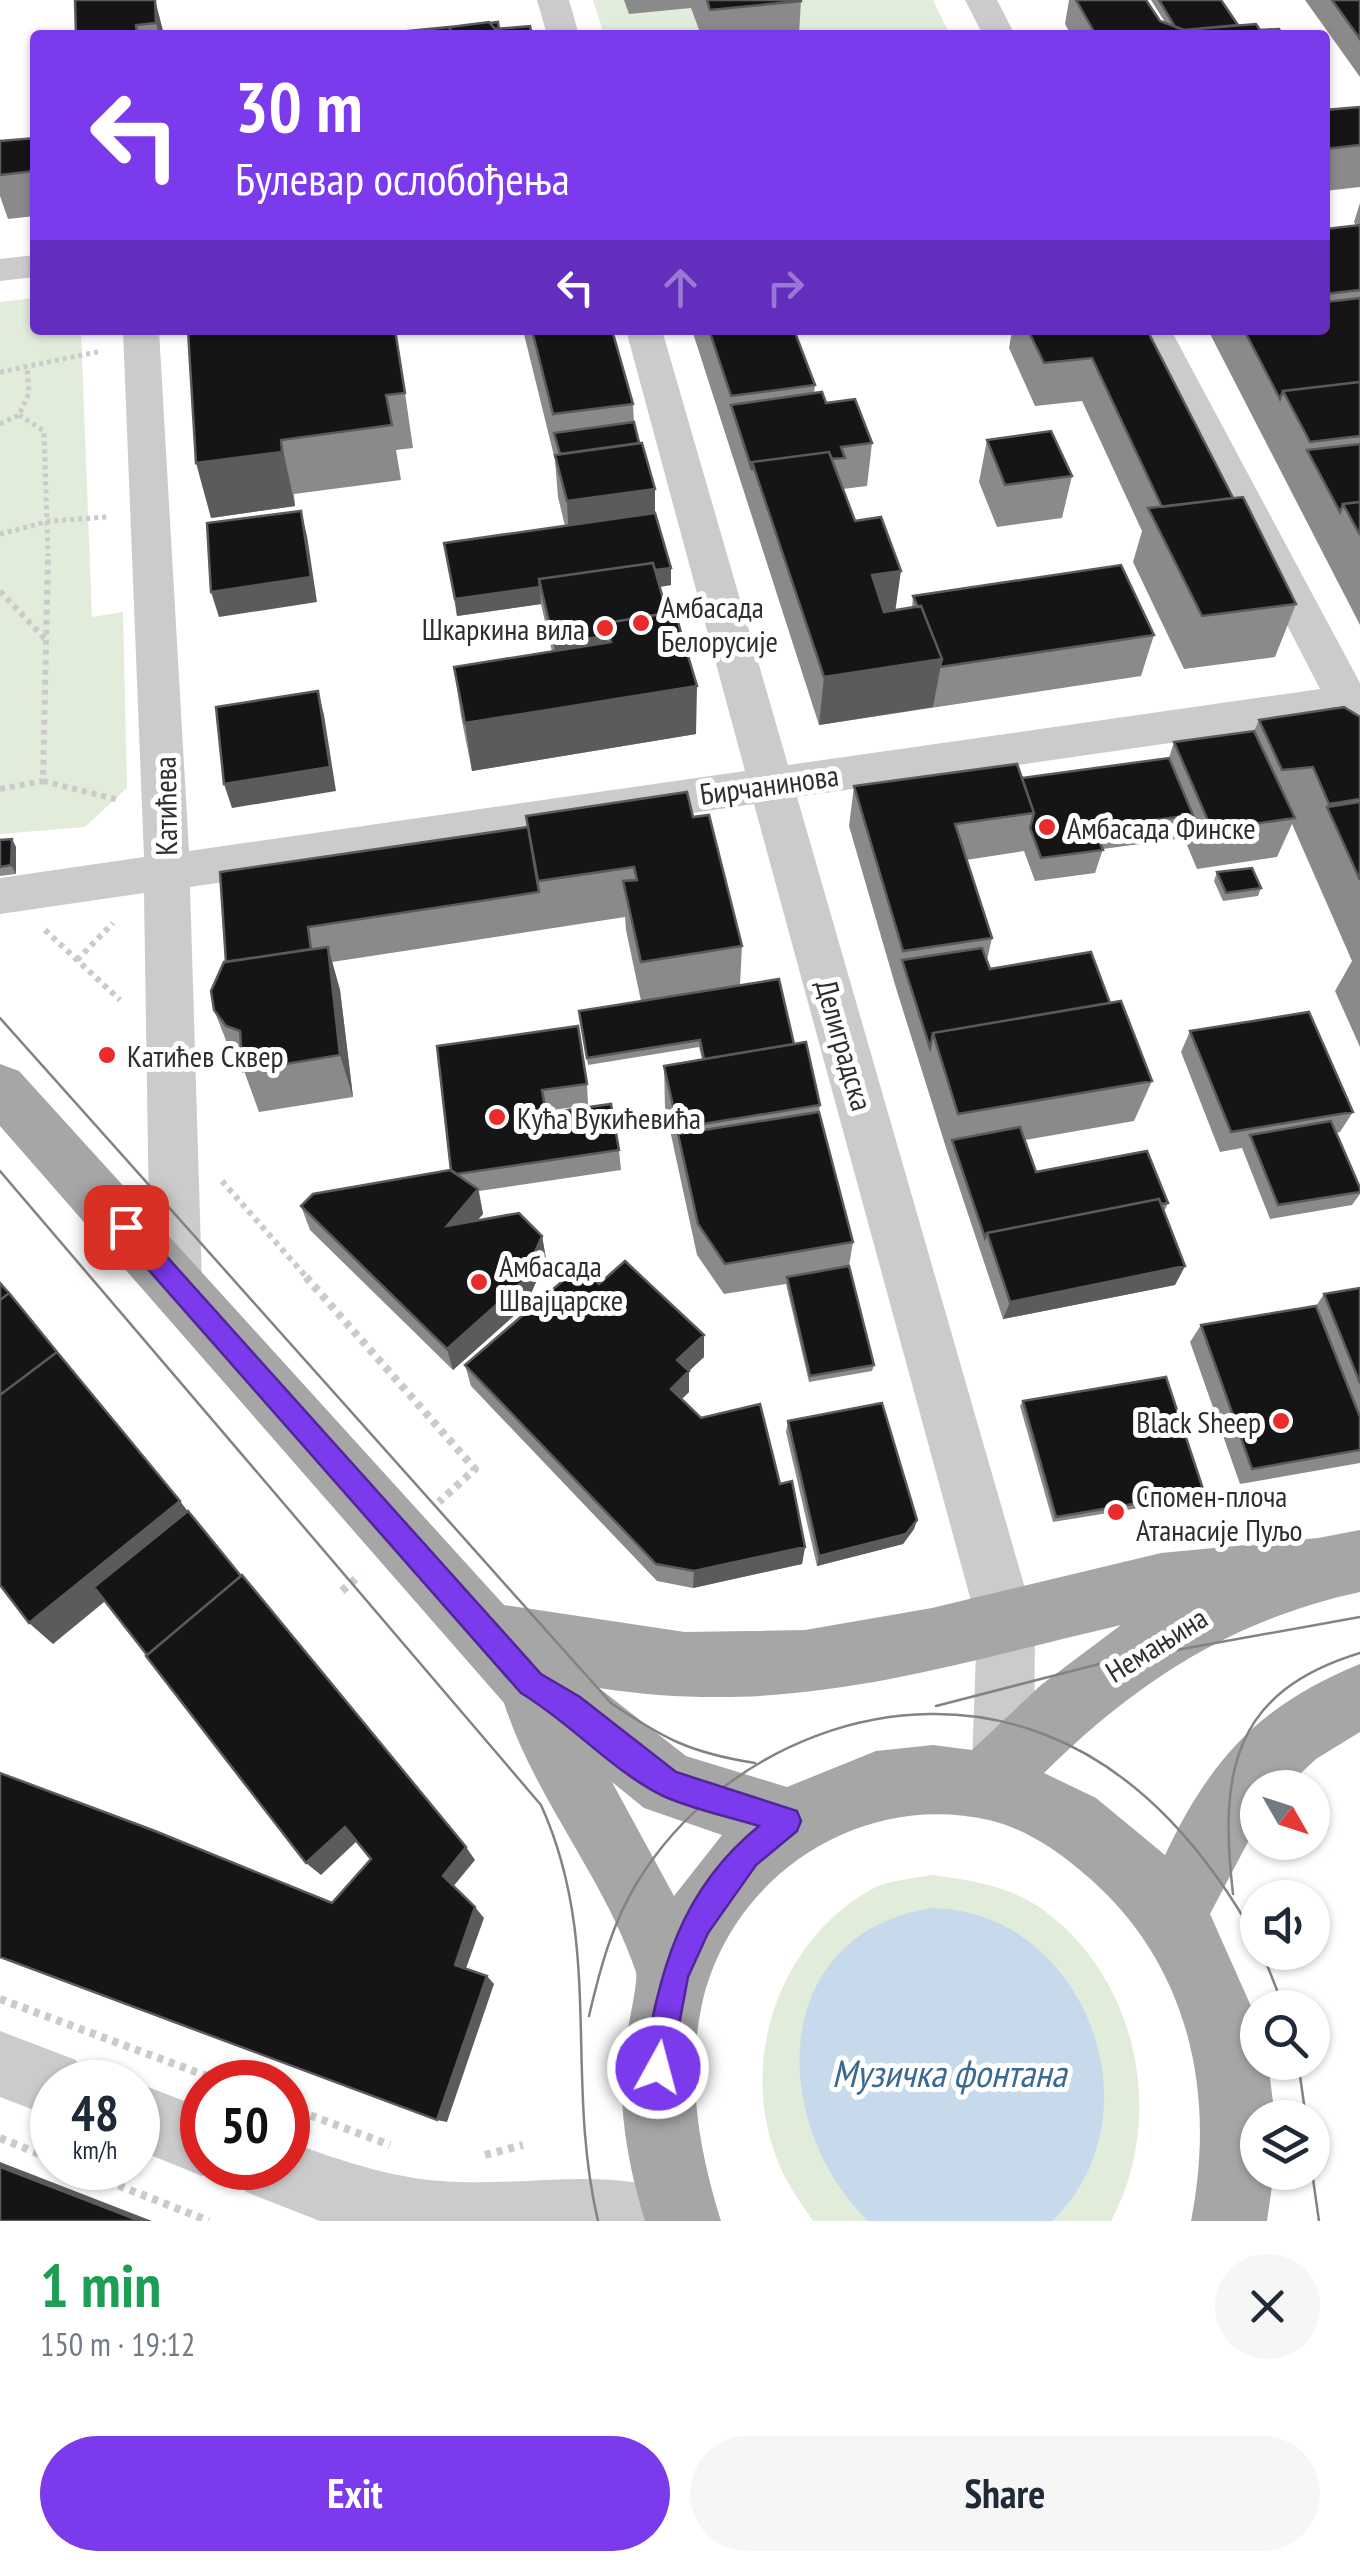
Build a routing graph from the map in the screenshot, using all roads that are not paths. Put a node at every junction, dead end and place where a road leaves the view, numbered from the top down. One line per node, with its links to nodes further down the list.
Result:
1 (553, 0): 3 (street)
2 (981, 0): 4 (street)
3 (562, 30)
4 (996, 30)
5 (30, 267): 6 (street)
6 (0, 270)
7 (141, 335): 12 (street, Катићева)
8 (645, 335): 11 (street, Делиградска)
9 (1156, 335): 10 (street)
10 (1356, 708): 11 (street, Бирчанинова)
11 (772, 785): 12 (street, Бирчанинова); 17 (street, Делиградска)
12 (166, 871): 13 (street, Бирчанинова); 15 (street, Катићева)
13 (0, 896)
14 (0, 1087): 15 (main road)
15 (176, 1283): 18 (main road)
16 (1337, 1564): 17 (main road); 21 (main road, Немањина)
17 (1006, 1623): 18 (main road); 21 (street, Делиградска)
18 (487, 1634): 19 (main road)
19 (531, 1684): 22 (main road); 24 (main road)
20 (1360, 1696): 23 (main road)
21 (994, 1775): 22 (main road); 23 (main road)
22 (787, 1821): 24 (main road)
23 (1173, 1918): 28 (main road)
24 (674, 1976): 30 (main road)
25 (0, 2064): 26 (street)
26 (30, 2076)
27 (310, 2183): 29 (street)
28 (1236, 2210)
29 (665, 2221)
30 (682, 2221)

